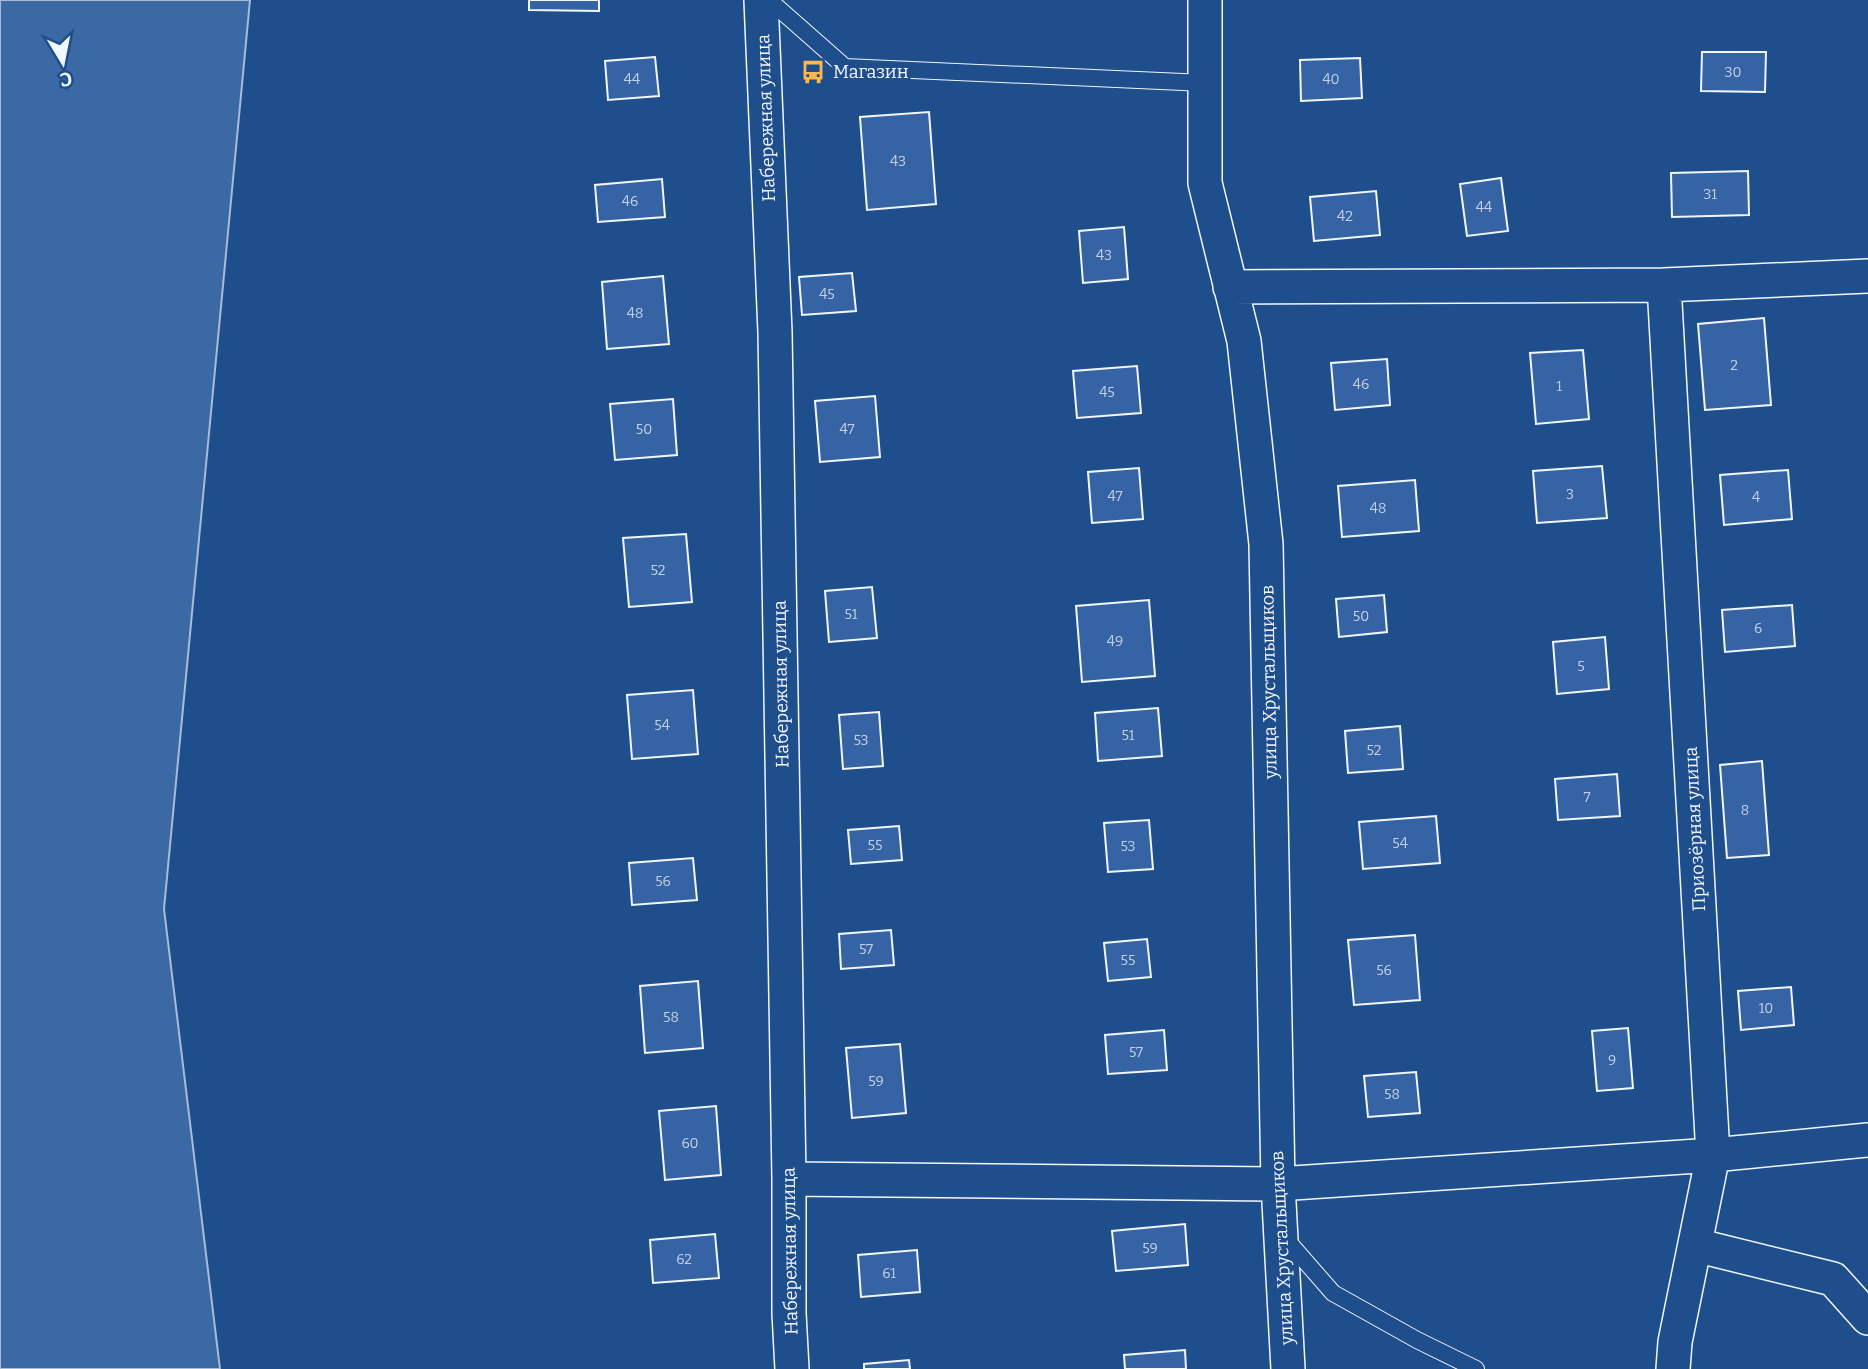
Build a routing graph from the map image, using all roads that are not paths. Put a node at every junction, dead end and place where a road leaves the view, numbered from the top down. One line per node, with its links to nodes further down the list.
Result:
1 (761, 0): 10 (street, Набережная улица)
2 (769, 0): 4 (lane)
3 (1205, 0): 4 (street, улица Хрустальщиков)
4 (1205, 83): 7 (street, улица Хрустальщиков)
5 (1868, 276): 6 (street)
6 (1664, 285): 7 (street); 9 (street, Приозёрная улица)
7 (1230, 287): 11 (street, улица Хрустальщиков)
8 (1868, 1140): 9 (street)
9 (1713, 1155): 11 (street); 13 (street, Приозёрная улица)
10 (789, 1179): 11 (street); 15 (street, Набережная улица)
11 (1278, 1184): 12 (street, улица Хрустальщиков)
12 (1281, 1232): 16 (street, улица Хрустальщиков); 17 (lane)
13 (1695, 1245): 14 (street); 18 (street, Приозёрная улица)
14 (1868, 1318)
15 (792, 1369)
16 (1288, 1369)
17 (1476, 1369)
18 (1673, 1369)

